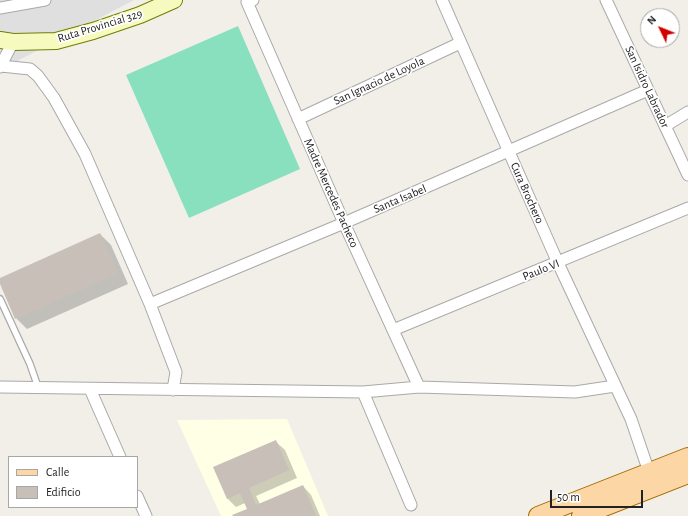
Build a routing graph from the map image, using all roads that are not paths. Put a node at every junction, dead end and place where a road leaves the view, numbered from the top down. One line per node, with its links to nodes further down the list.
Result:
1 (45, 0): 6 (street)
2 (174, 0): 7 (main road, Ruta Provincial 329)
3 (442, 0): 8 (street, Cura Brochero)
4 (606, 0): 10 (street, San Isidro Labrador)
5 (249, 1): 12 (street, Madre Mercedes Pacheco)
6 (0, 8)
7 (7, 41): 9 (street)
8 (460, 43): 12 (street, San Ignacio de Loyola); 14 (street, Cura Brochero)
9 (0, 67): 20 (street)
10 (648, 90): 13 (street, San Isidro Labrador); 14 (street, Santa Isabel)
11 (688, 112): 13 (street)
12 (298, 119): 17 (street, Madre Mercedes Pacheco)
13 (665, 126): 15 (street, San Isidro Labrador)
14 (508, 152): 17 (street, Santa Isabel); 18 (street, Cura Brochero)
15 (688, 175)
16 (688, 208): 18 (street, Paulo VI)
17 (344, 223): 20 (street, Santa Isabel); 21 (street, Madre Mercedes Pacheco)
18 (558, 263): 21 (street, Paulo VI); 22 (street, Cura Brochero)
19 (0, 299): 25 (lane)
20 (150, 304): 27 (street)
21 (393, 330): 24 (street, Madre Mercedes Pacheco)
22 (615, 386): 24 (street); 31 (street, Cura Brochero)
23 (0, 387): 25 (street)
24 (419, 387): 28 (street)
25 (38, 388): 26 (street)
26 (90, 389): 27 (street); 29 (street)
27 (173, 390): 28 (street)
28 (363, 392): 34 (street)
29 (120, 456)
30 (688, 457): 31 (main road)
31 (649, 472): 36 (main road)
32 (688, 474): 37 (main road)
33 (138, 498): 35 (street)
34 (411, 505)
35 (146, 516)
36 (538, 516)
37 (581, 516)

